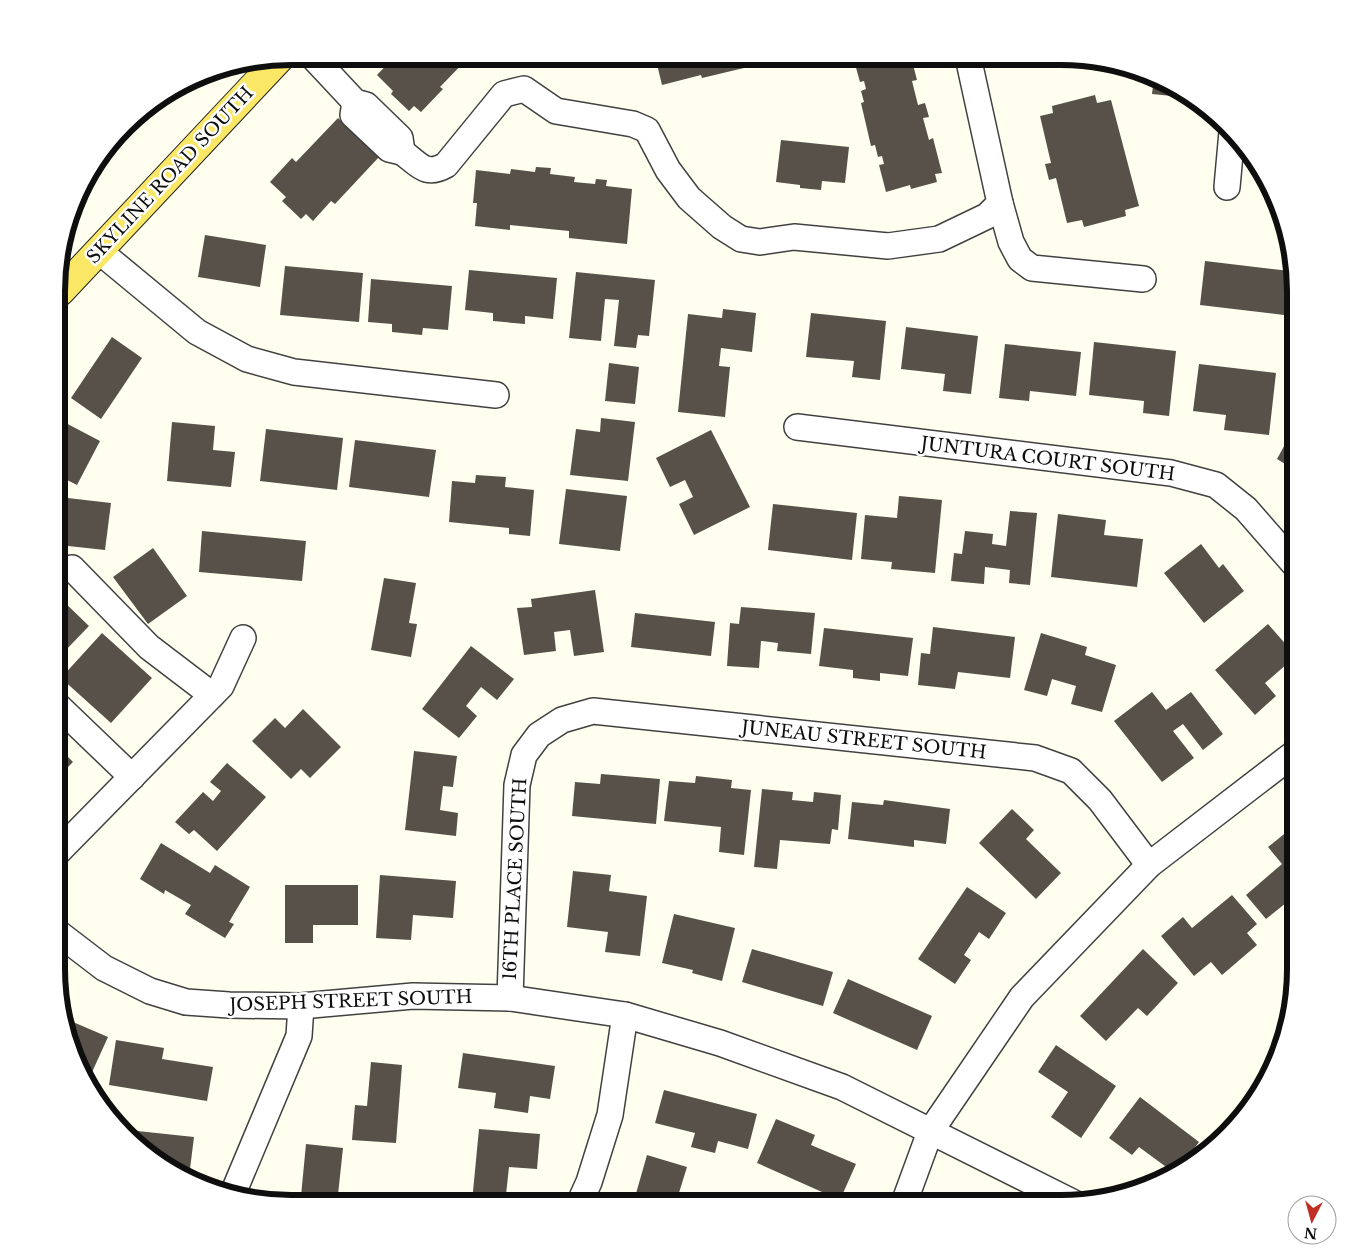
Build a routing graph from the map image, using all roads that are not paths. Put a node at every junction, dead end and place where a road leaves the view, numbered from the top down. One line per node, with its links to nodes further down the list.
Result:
1 (273, 65): 7 (main road, SKYLINE ROAD SOUTH)
2 (320, 65): 6 (street)
3 (970, 65): 6 (street)
4 (1231, 142): 5 (street)
5 (1228, 187)
6 (1000, 203): 8 (street)
7 (99, 251): 9 (main road, SKYLINE ROAD SOUTH); 10 (street)
8 (1144, 279)
9 (65, 287)
10 (496, 395)
11 (796, 428): 12 (street, JUNTURA COURT SOUTH)
12 (1287, 555)
13 (72, 568): 15 (street)
14 (243, 638): 15 (street)
15 (212, 695): 19 (street)
16 (65, 713): 19 (street)
17 (539, 735): 21 (street, JUNEAU STREET SOUTH); 23 (street, 16TH PLACE SOUTH)
18 (1287, 759): 21 (street)
19 (132, 776): 20 (street)
20 (65, 846)
21 (1149, 865): 26 (street)
22 (65, 938): 24 (street, JOSEPH STREET SOUTH)
23 (510, 998): 24 (street, JOSEPH STREET SOUTH); 25 (street, JOSEPH STREET SOUTH)
24 (301, 1006): 27 (street)
25 (625, 1016): 26 (street, JOSEPH STREET SOUTH); 28 (street)
26 (930, 1132): 29 (street); 30 (street, JOSEPH STREET SOUTH)
27 (235, 1188)
28 (583, 1195)
29 (907, 1195)
30 (1058, 1195)

